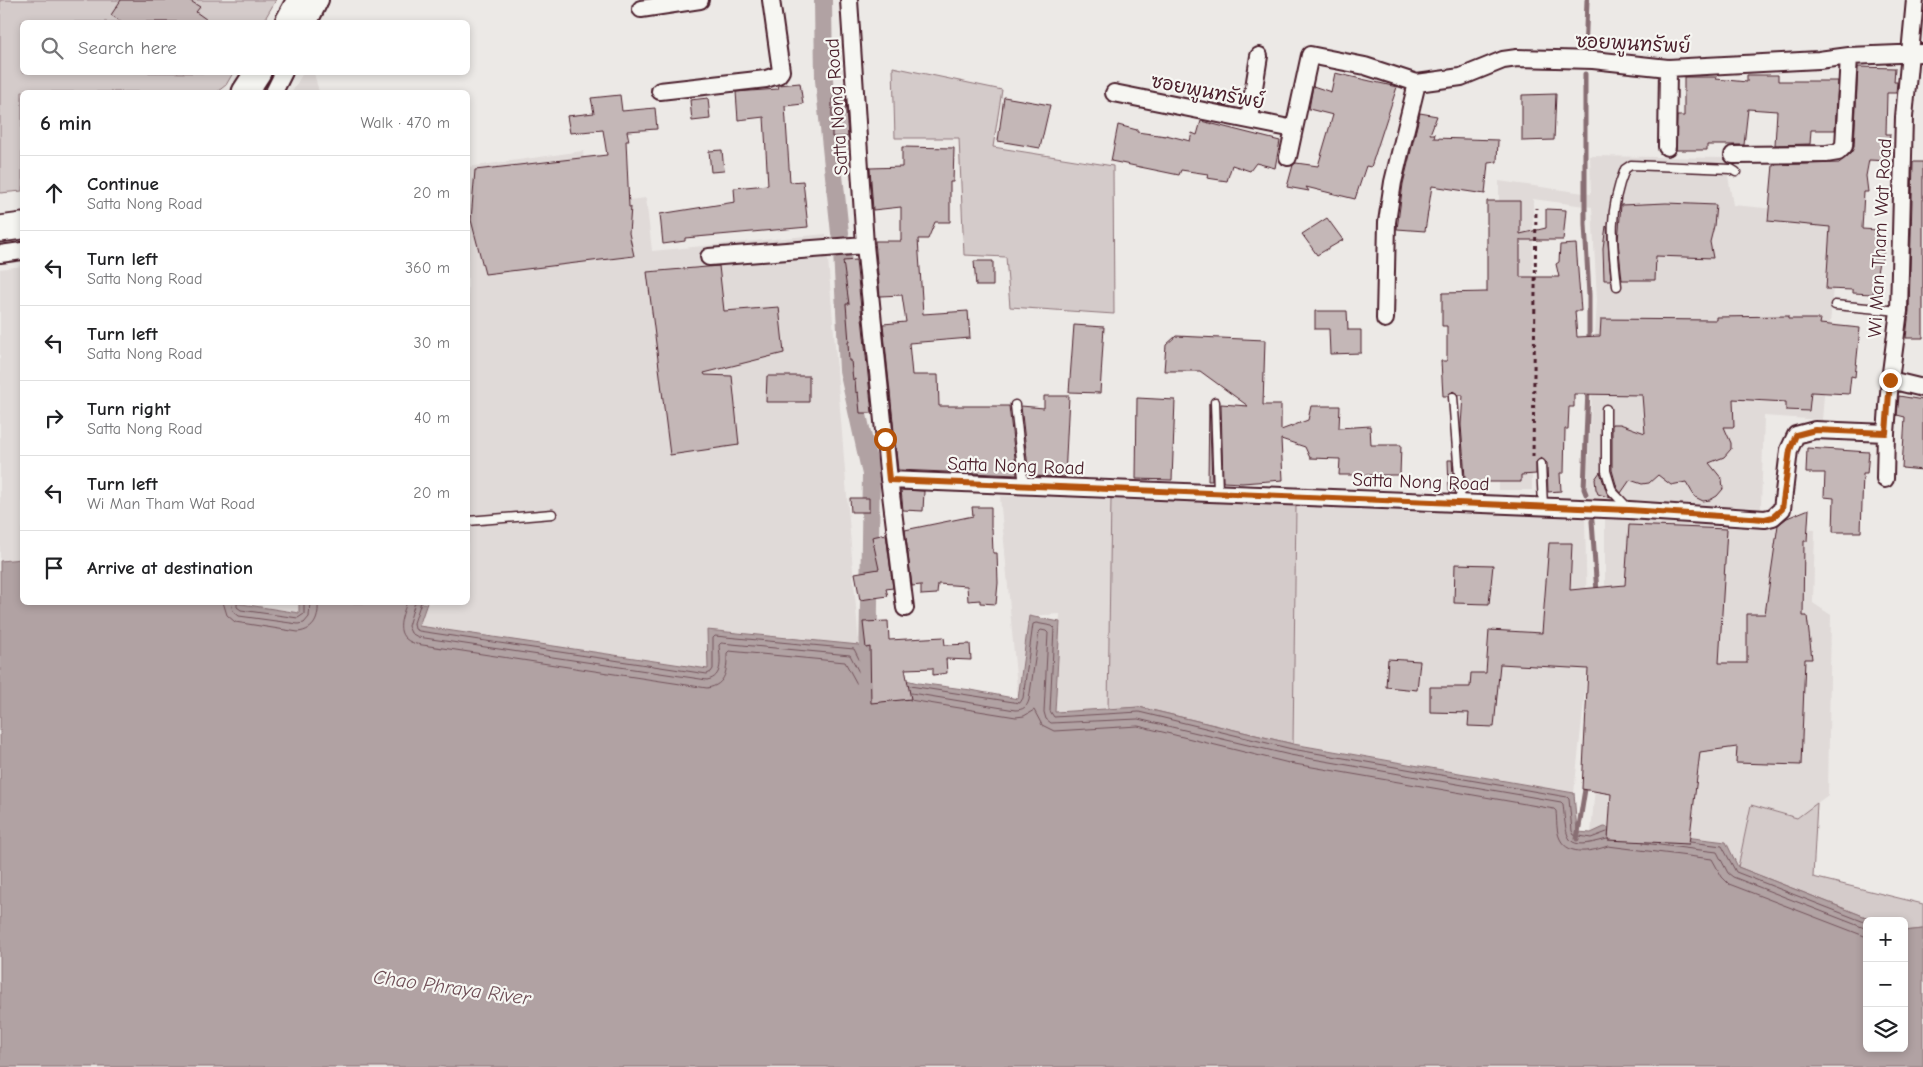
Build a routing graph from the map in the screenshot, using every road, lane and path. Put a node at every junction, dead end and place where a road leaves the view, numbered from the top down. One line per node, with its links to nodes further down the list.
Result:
1 (300, 0): 8 (main road)
2 (320, 0): 9 (street)
3 (700, 0): 7 (street)
4 (771, 0): 19 (street)
5 (849, 0): 30 (street, Satta Nong Road)
6 (1915, 0): 10 (street, Wi Man Tham Wat Road)
7 (641, 9)
8 (289, 20)
9 (310, 20)
10 (1917, 53): 12 (street, ซอยพูนทรัพย์); 36 (street, Wi Man Tham Wat Road)
11 (1260, 56): 21 (street)
12 (1849, 56): 13 (street, ซอยพูนทรัพย์); 24 (street)
13 (1668, 68): 16 (street, ซอยพูนทรัพย์); 23 (street)
14 (256, 75): 17 (main road)
15 (282, 75): 18 (street)
16 (1417, 83): 22 (street, ซอยพูนทรัพย์); 37 (street)
17 (245, 90)
18 (275, 90)
19 (660, 91)
20 (1114, 93): 21 (street, ซอยพูนทรัพย์)
21 (1249, 119): 22 (street, ซอยพูนทรัพย์)
22 (1294, 130): 25 (street, ซอยพูนทรัพย์)
23 (1667, 148)
24 (1733, 155)
25 (1288, 157)
26 (1736, 172): 34 (lane)
27 (1536, 208): 45 (path)
28 (20, 226): 29 (main road)
29 (0, 229)
30 (865, 245): 33 (street); 47 (street, Satta Nong Road)
31 (20, 251): 32 (street)
32 (0, 254)
33 (709, 257)
34 (1618, 286)
35 (1835, 305): 36 (lane)
36 (1899, 311): 38 (street, Wi Man Tham Wat Road)
37 (1385, 319)
38 (1890, 380): 39 (street); 44 (street, Wi Man Tham Wat Road)
39 (1923, 388)
40 (1453, 397): 50 (lane)
41 (1216, 402): 49 (lane)
42 (1015, 405): 48 (lane)
43 (1606, 409): 52 (lane)
44 (1886, 433): 46 (street, Wi Man Tham Wat Road); 52 (street, Satta Nong Road)
45 (1537, 465): 51 (lane)
46 (1885, 478)
47 (889, 480): 48 (street, Satta Nong Road); 55 (street, Satta Nong Road)
48 (1024, 486): 49 (street, Satta Nong Road)
49 (1218, 492): 50 (street, Satta Nong Road)
50 (1461, 502): 51 (street, Satta Nong Road)
51 (1542, 506): 52 (street, Satta Nong Road)
52 (1629, 510)
53 (552, 514): 54 (lane)
54 (470, 522)
55 (905, 608)

